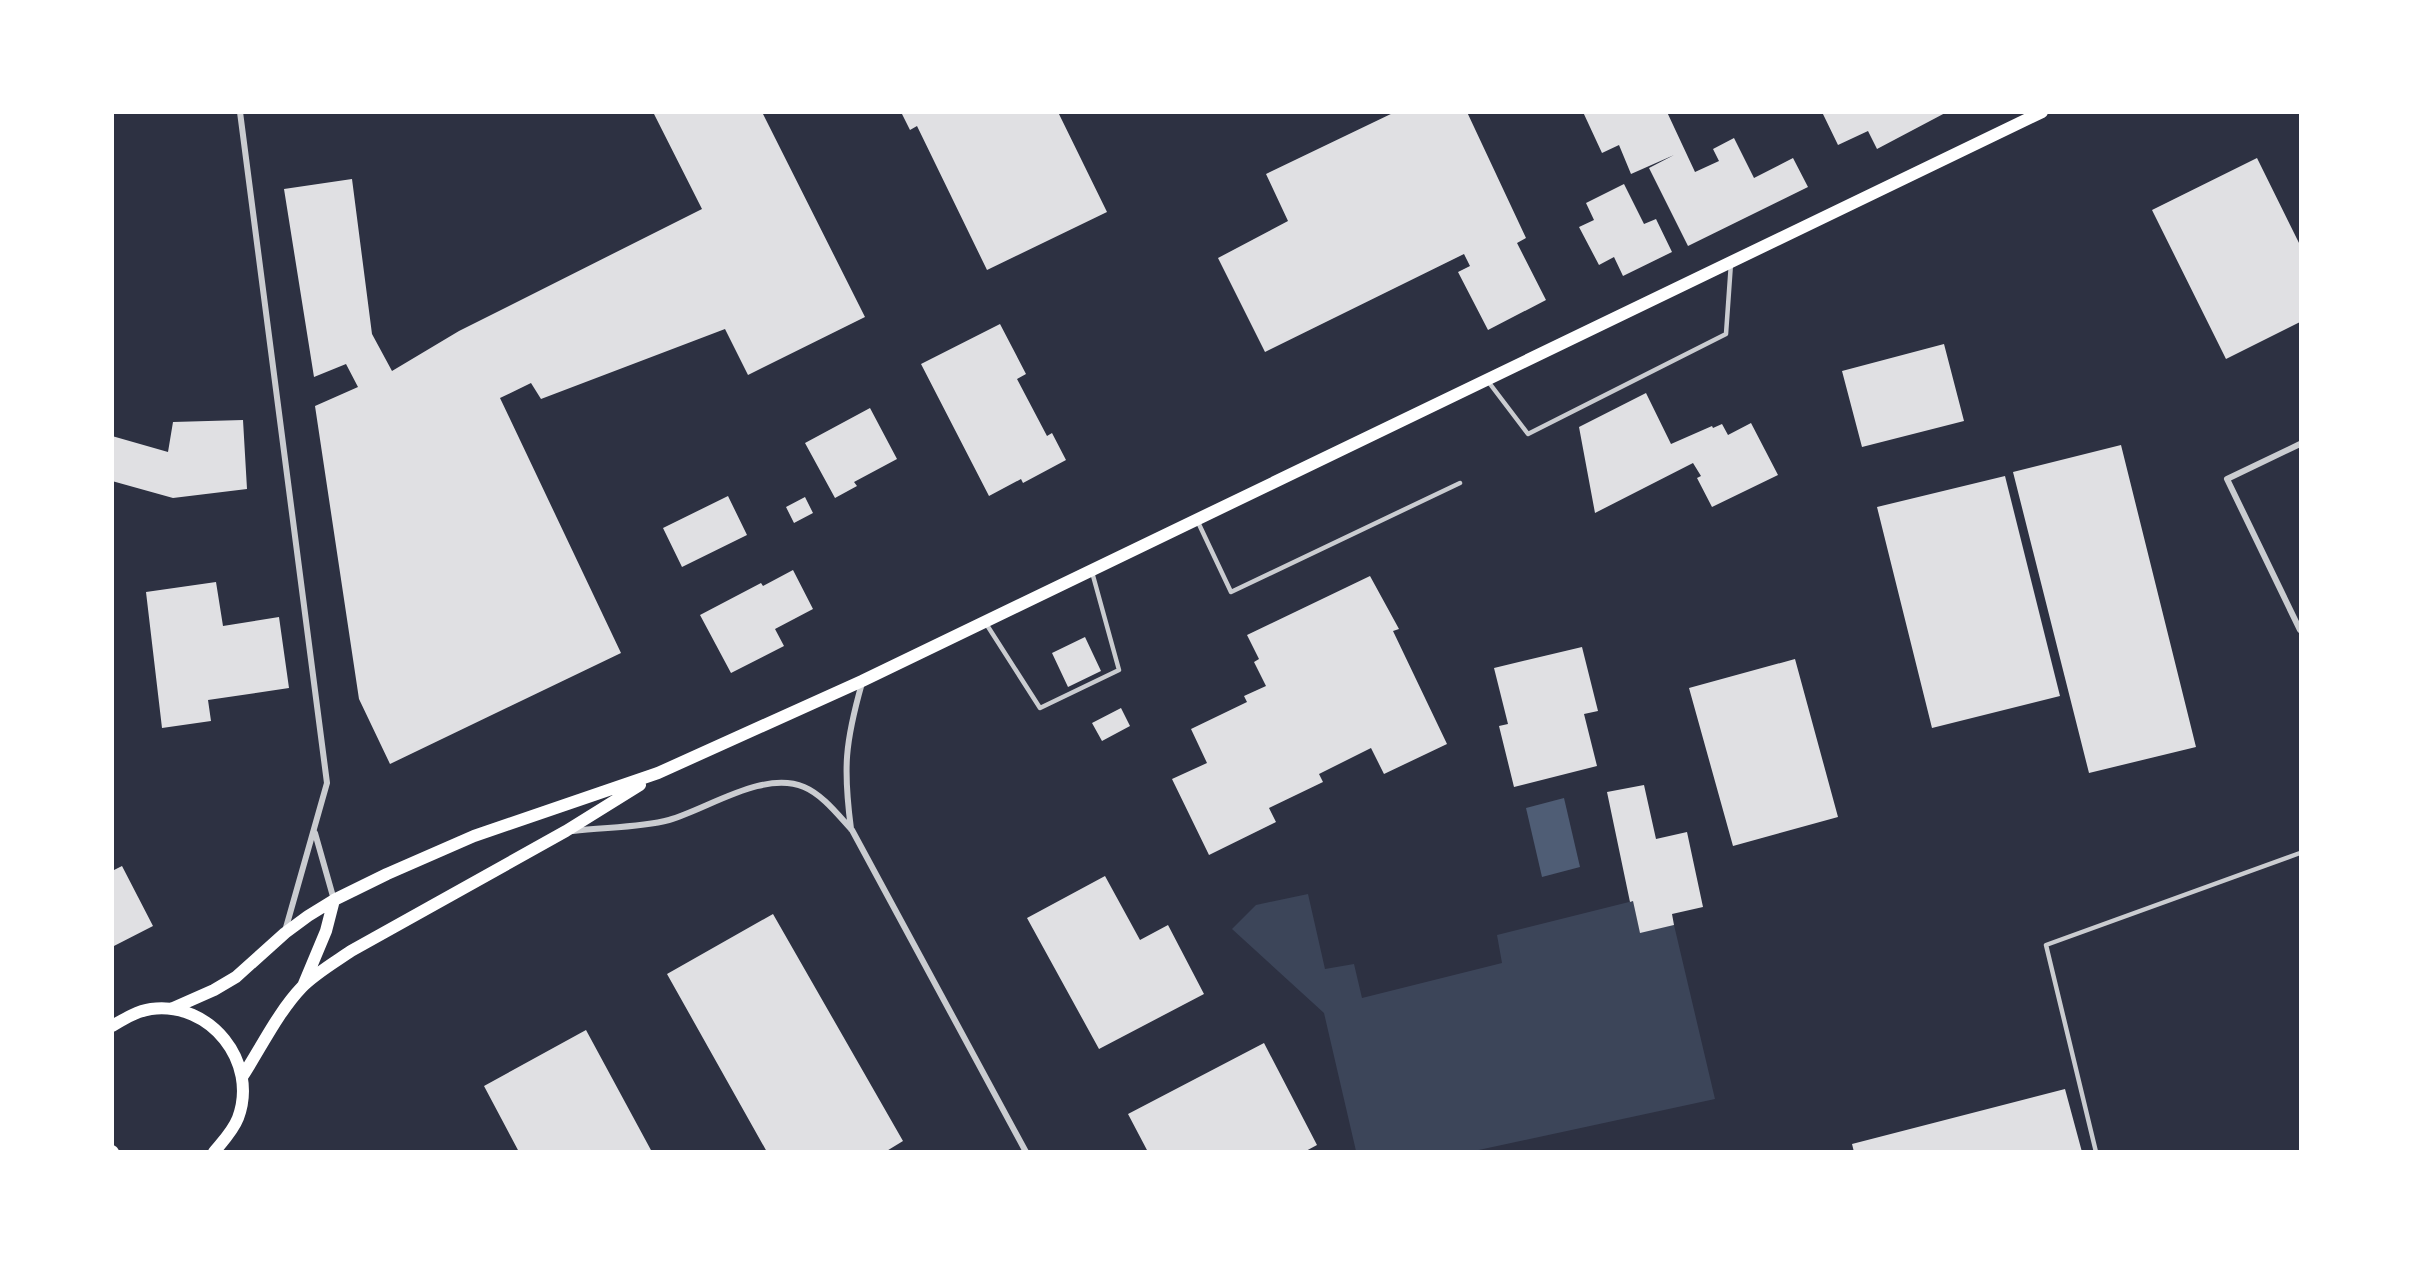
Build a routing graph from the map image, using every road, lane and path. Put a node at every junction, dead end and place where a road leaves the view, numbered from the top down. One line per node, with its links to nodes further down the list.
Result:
1 (240, 112): 15 (street)
2 (2042, 112): 3 (main road)
3 (1731, 262): 4 (main road); 4 (lane)
4 (1487, 380): 7 (main road)
5 (2301, 444): 10 (street)
6 (1460, 483): 7 (lane)
7 (1197, 520): 8 (main road)
8 (1092, 571): 9 (main road); 9 (lane)
9 (985, 622): 11 (main road)
10 (2301, 630)
11 (862, 681): 12 (main road); 13 (street)
12 (658, 773): 14 (main road); 17 (main road)
13 (852, 830): 14 (street); 24 (street)
14 (566, 831): 19 (main road)
15 (314, 832): 17 (street); 18 (street)
16 (2301, 853): 25 (lane)
17 (334, 900): 18 (main road); 19 (main road)
18 (285, 933): 20 (main road)
19 (303, 987): 22 (main road)
20 (171, 1009): 21 (main road); 22 (main road)
21 (112, 1026)
22 (242, 1077): 23 (main road)
23 (214, 1152)
24 (1026, 1152)
25 (2096, 1152)

